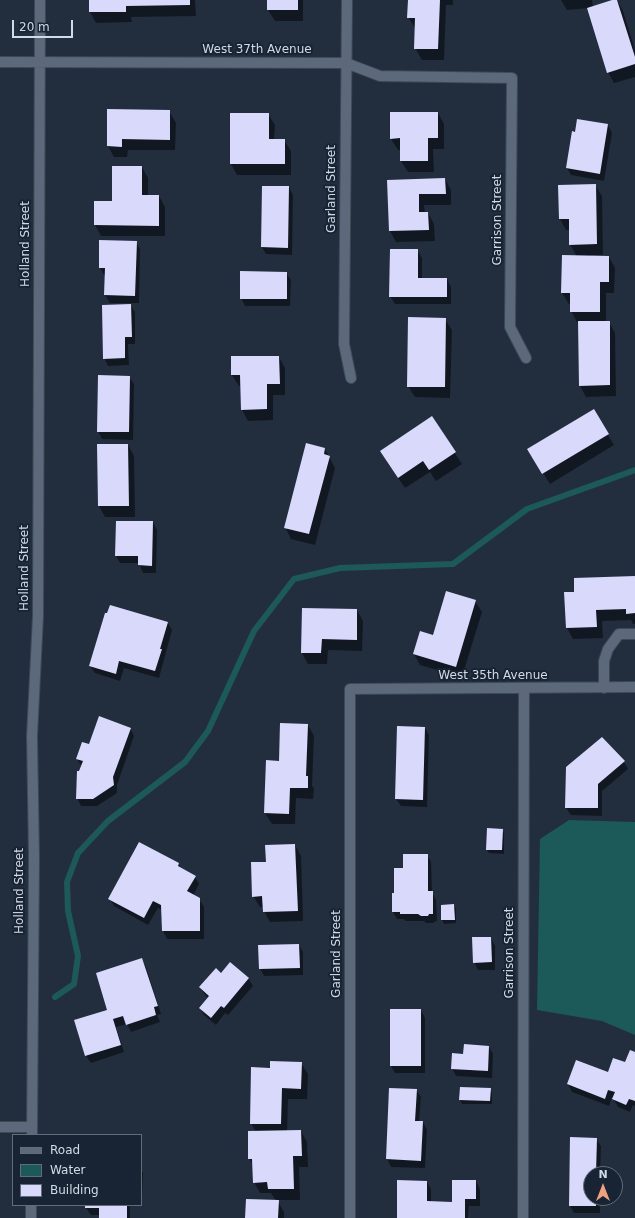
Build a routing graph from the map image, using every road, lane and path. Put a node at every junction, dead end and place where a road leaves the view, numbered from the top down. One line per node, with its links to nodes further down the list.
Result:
1 (40, 0): 4 (street, Holland Street)
2 (347, 0): 5 (street, Garland Street)
3 (0, 62): 4 (street, West 37th Avenue)
4 (39, 62): 5 (street, West 37th Avenue); 15 (street, Holland Street)
5 (346, 63): 6 (street, West 37th Avenue); 8 (street, Garland Street)
6 (512, 78): 7 (street, Garrison Street)
7 (526, 358)
8 (351, 378)
9 (635, 634): 11 (street)
10 (635, 687): 11 (street, West 35th Avenue)
11 (604, 688): 13 (street, West 35th Avenue)
12 (350, 689): 13 (street, West 35th Avenue); 18 (street, Garland Street)
13 (524, 689): 19 (street, Garrison Street)
14 (0, 1127): 15 (street)
15 (32, 1131)
16 (31, 1206): 17 (street)
17 (31, 1218)
18 (350, 1218)
19 (523, 1218)

